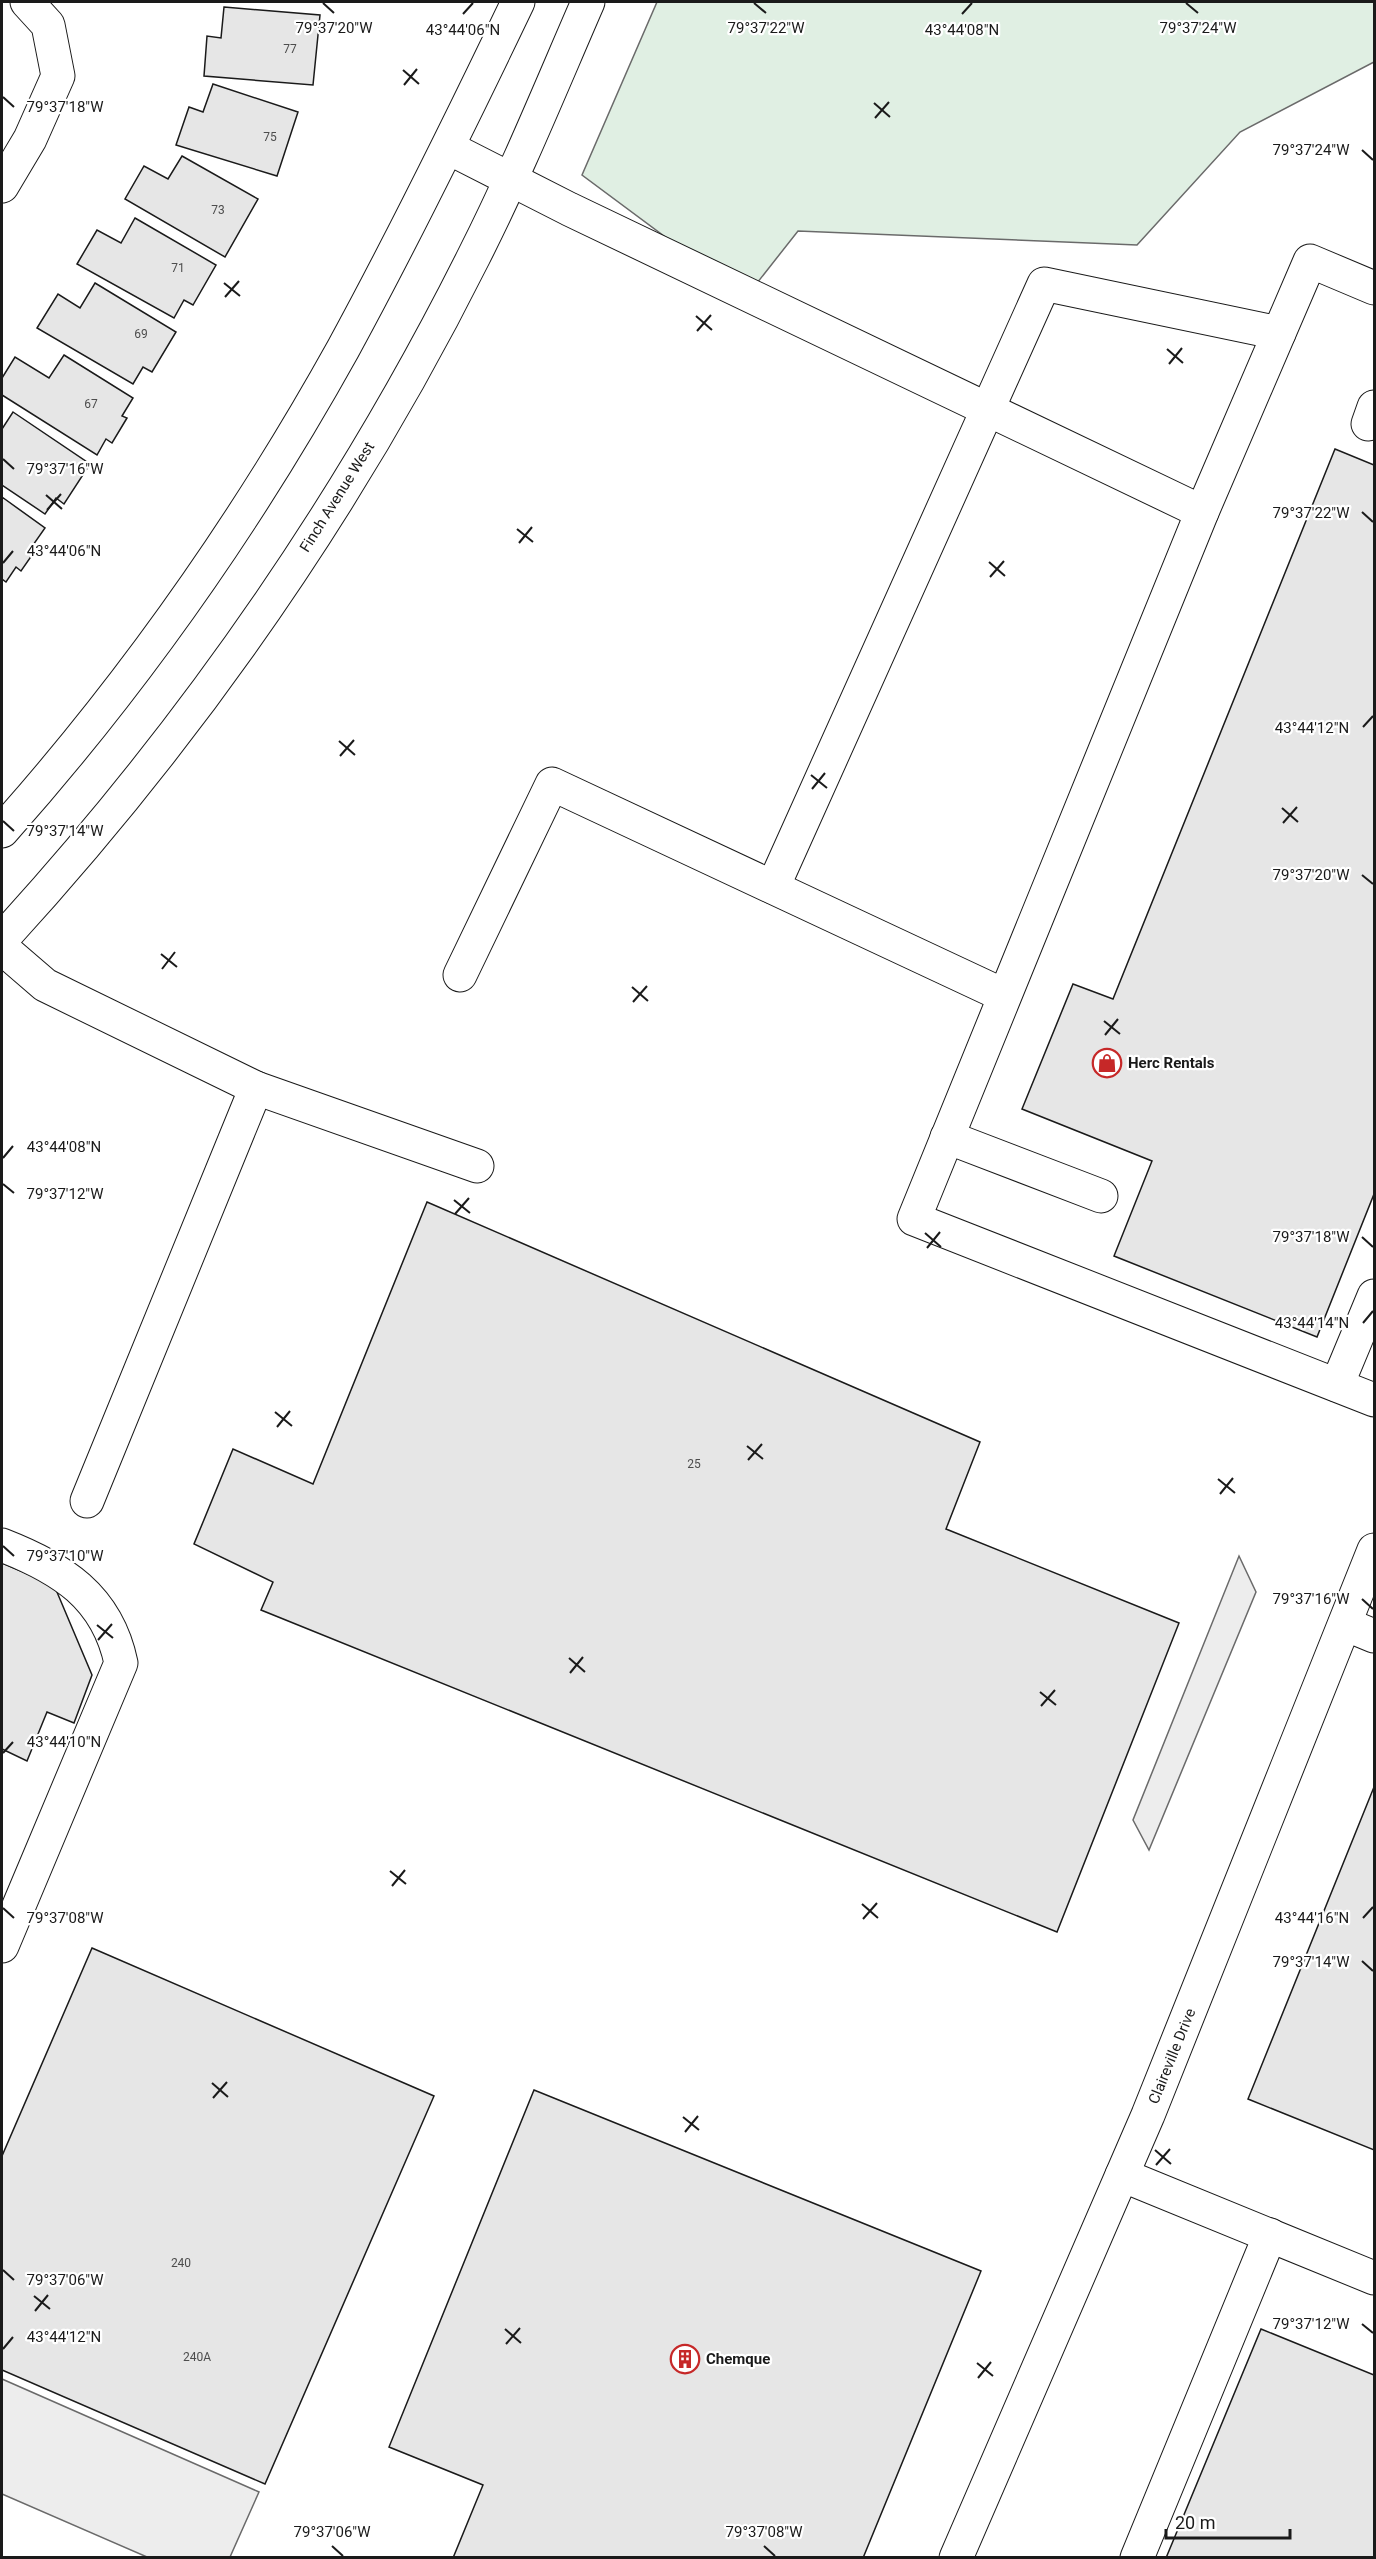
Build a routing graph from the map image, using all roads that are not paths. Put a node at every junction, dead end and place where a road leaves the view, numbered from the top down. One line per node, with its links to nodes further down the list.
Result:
1 (27, 2): 6 (main road)
2 (518, 2): 4 (main road)
3 (588, 2): 5 (main road, Finch Avenue West)
4 (449, 148): 5 (main road); 11 (main road)
5 (510, 179): 9 (main road); 13 (main road, Finch Avenue West)
6 (2, 186)
7 (1374, 288): 8 (main road)
8 (1279, 333): 9 (main road); 10 (main road)
9 (989, 410): 10 (main road); 12 (main road)
10 (1202, 512): 16 (main road)
11 (2, 831)
12 (773, 887): 15 (main road); 16 (main road)
13 (2, 939)
14 (2, 948): 17 (main road)
15 (460, 975)
16 (1004, 995): 18 (main road)
17 (256, 1088): 19 (main road); 24 (main road)
18 (947, 1137): 20 (main road); 22 (main road)
19 (477, 1166)
20 (1101, 1196)
21 (1374, 1296): 22 (main road)
22 (1336, 1385): 23 (main road)
23 (1374, 1400)
24 (87, 1501)
25 (2, 1545): 29 (main road)
26 (1374, 1550): 27 (main road, Claireville Drive)
27 (1345, 1623): 28 (main road); 30 (main road, Claireville Drive)
28 (1374, 1636)
29 (2, 1946)
30 (1122, 2175): 31 (main road); 33 (main road, Claireville Drive)
31 (1270, 2235): 32 (main road); 34 (main road)
32 (1374, 2278)
33 (956, 2558)
34 (1137, 2558)

